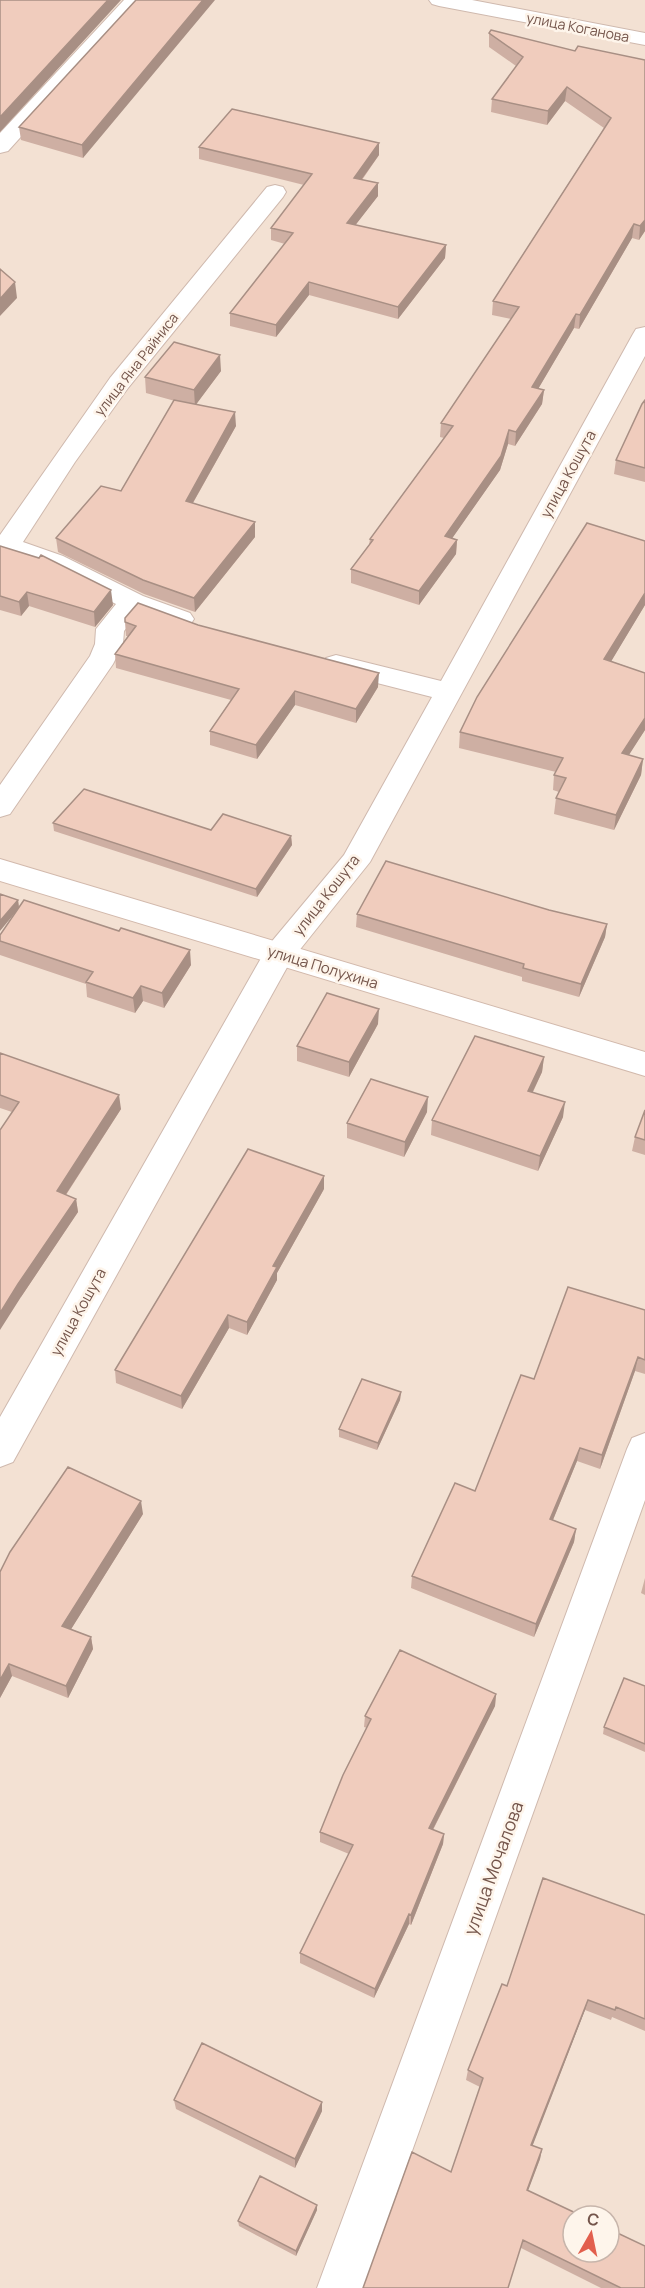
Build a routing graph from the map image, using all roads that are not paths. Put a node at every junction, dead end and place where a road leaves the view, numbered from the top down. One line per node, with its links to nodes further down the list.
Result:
1 (135, 0): 5 (street)
2 (440, 0): 3 (street, улица Коганова)
3 (468, 3): 4 (street, улица Коганова)
4 (645, 39)
5 (0, 146)
6 (275, 192): 8 (street, улица Яна Райниса)
7 (645, 334): 12 (street, улица Кошута)
8 (4, 544): 9 (street)
9 (133, 602): 10 (street); 13 (street)
10 (208, 630)
11 (306, 657): 12 (street)
12 (449, 692): 15 (street, улица Кошута)
13 (0, 807)
14 (0, 870): 15 (street, улица Полухина)
15 (279, 954): 16 (street, улица Полухина); 18 (street, улица Кошута)
16 (645, 1064)
17 (645, 1449): 19 (street, улица Мочалова)
18 (0, 1451)
19 (340, 2288)

